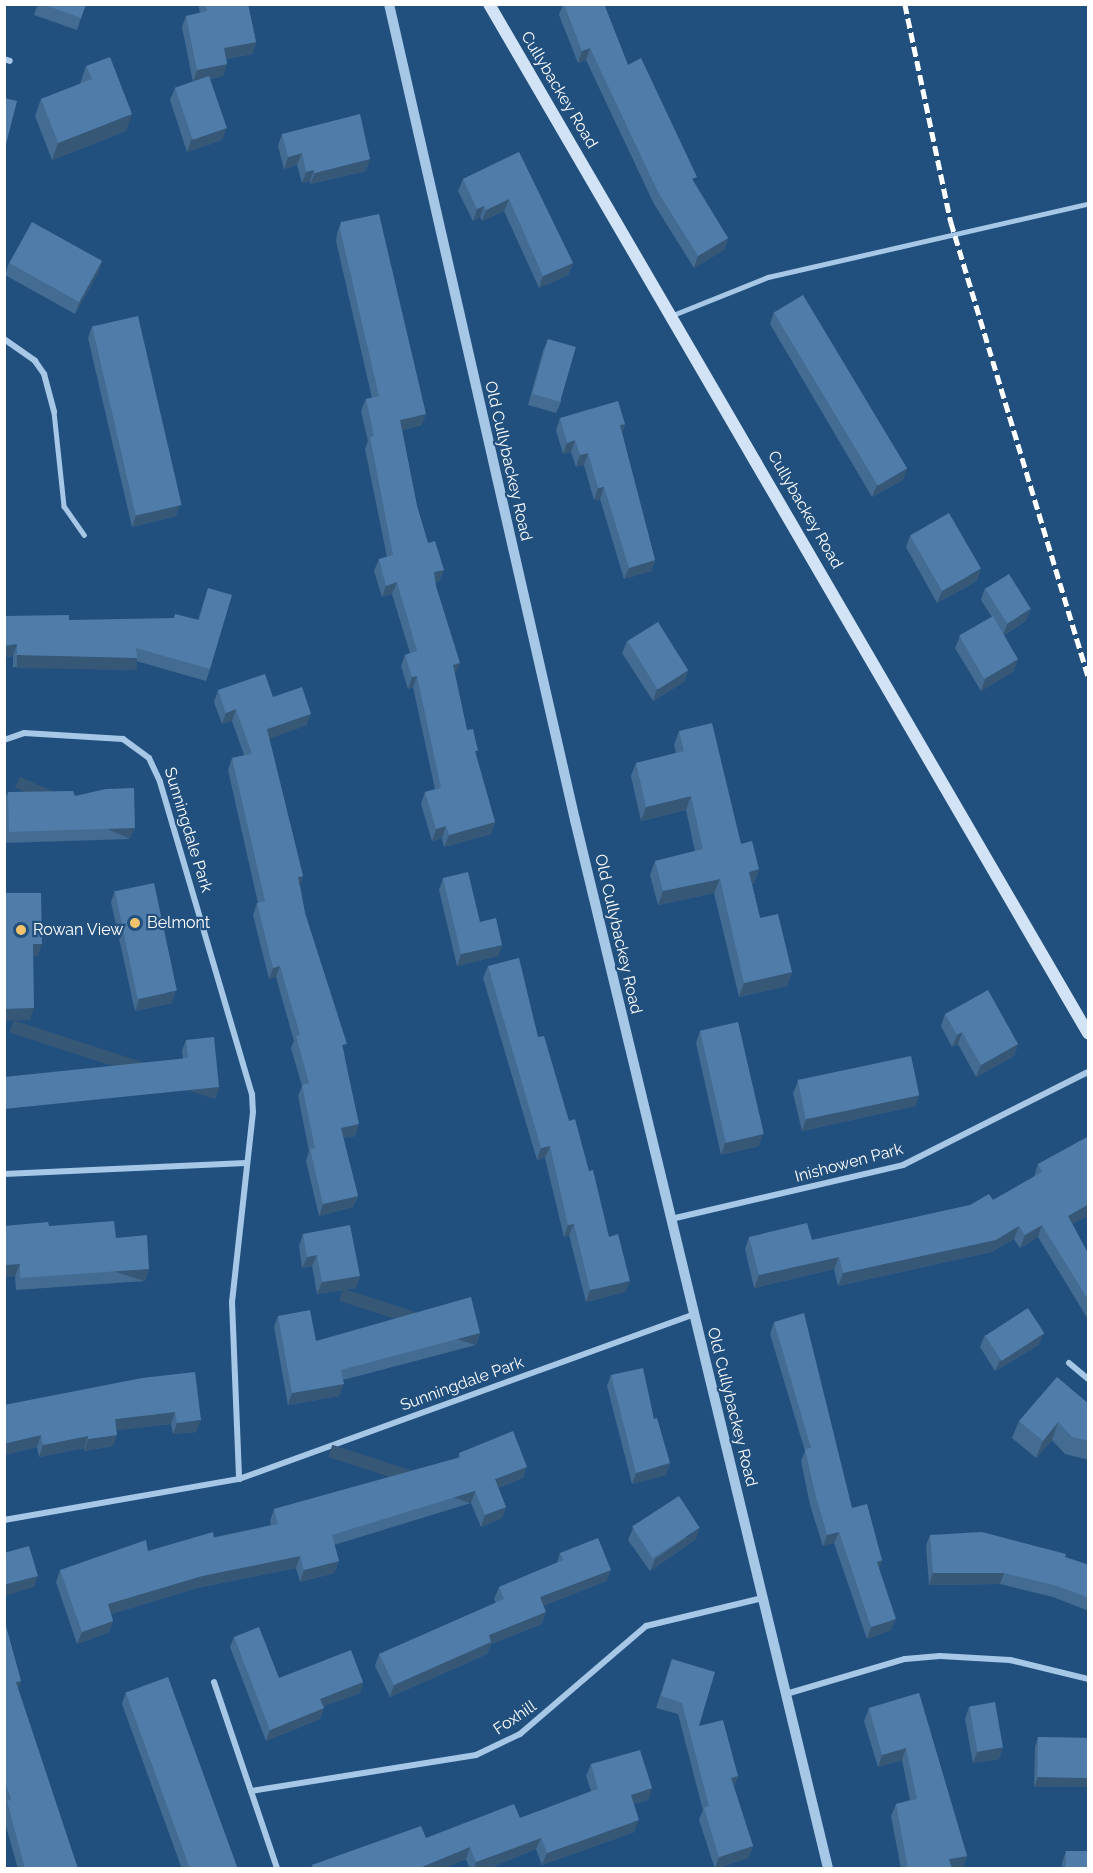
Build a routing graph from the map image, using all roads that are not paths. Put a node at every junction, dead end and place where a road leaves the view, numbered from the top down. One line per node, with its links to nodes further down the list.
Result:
1 (389, 4): 13 (street, Old Cullybackey Road)
2 (489, 4): 4 (main road, Cullybackey Road)
3 (1089, 204): 4 (lane)
4 (673, 315): 9 (main road, Cullybackey Road)
5 (4, 339): 6 (street)
6 (54, 412): 7 (lane)
7 (84, 535)
8 (4, 740): 11 (street, Sunningdale Park)
9 (1089, 1033)
10 (1089, 1072): 13 (street, Inishowen Park)
11 (246, 1163): 12 (street); 17 (street, Sunningdale Park)
12 (4, 1174)
13 (670, 1219): 14 (street, Old Cullybackey Road)
14 (694, 1314): 17 (street, Sunningdale Park); 19 (street, Old Cullybackey Road)
15 (1069, 1363): 16 (street)
16 (1089, 1379)
17 (239, 1479): 18 (street, Sunningdale Park)
18 (4, 1520)
19 (763, 1598): 22 (street, Old Cullybackey Road); 23 (street, Foxhill)
20 (1089, 1679): 22 (street)
21 (214, 1682): 23 (street)
22 (786, 1694): 25 (street, Old Cullybackey Road)
23 (251, 1791): 24 (street)
24 (277, 1869)
25 (828, 1869)

